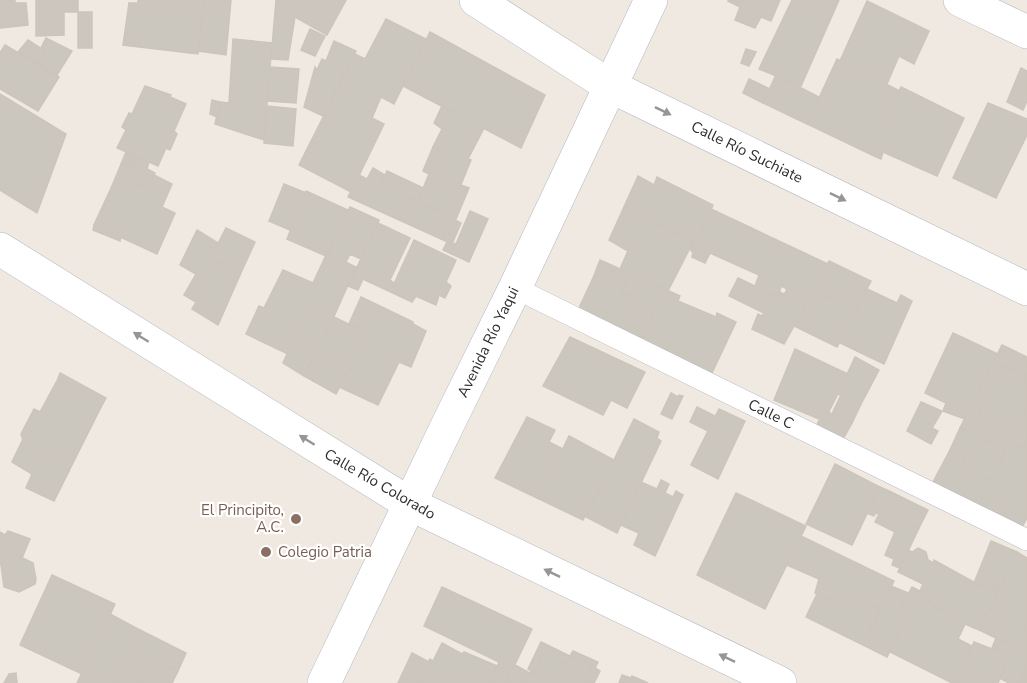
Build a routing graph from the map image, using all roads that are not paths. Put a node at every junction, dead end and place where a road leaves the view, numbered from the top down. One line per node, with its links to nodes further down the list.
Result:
1 (476, 0): 5 (street, Calle Río Suchiate)
2 (651, 0): 5 (street, Avenida Río Yaqui)
3 (960, 0): 4 (street)
4 (1027, 32)
5 (610, 86): 7 (street, Avenida Río Yaqui); 8 (street, Calle Río Suchiate, one-way to 8)
6 (0, 249): 9 (street, Calle Río Colorado, one-way to 6)
7 (515, 288): 9 (street, Avenida Río Yaqui); 10 (lane, Calle C)
8 (1027, 289)
9 (410, 504): 11 (street, Avenida Río Yaqui); 12 (street, Calle Río Colorado, one-way to 9)
10 (1027, 540)
11 (324, 683)
12 (780, 683)

